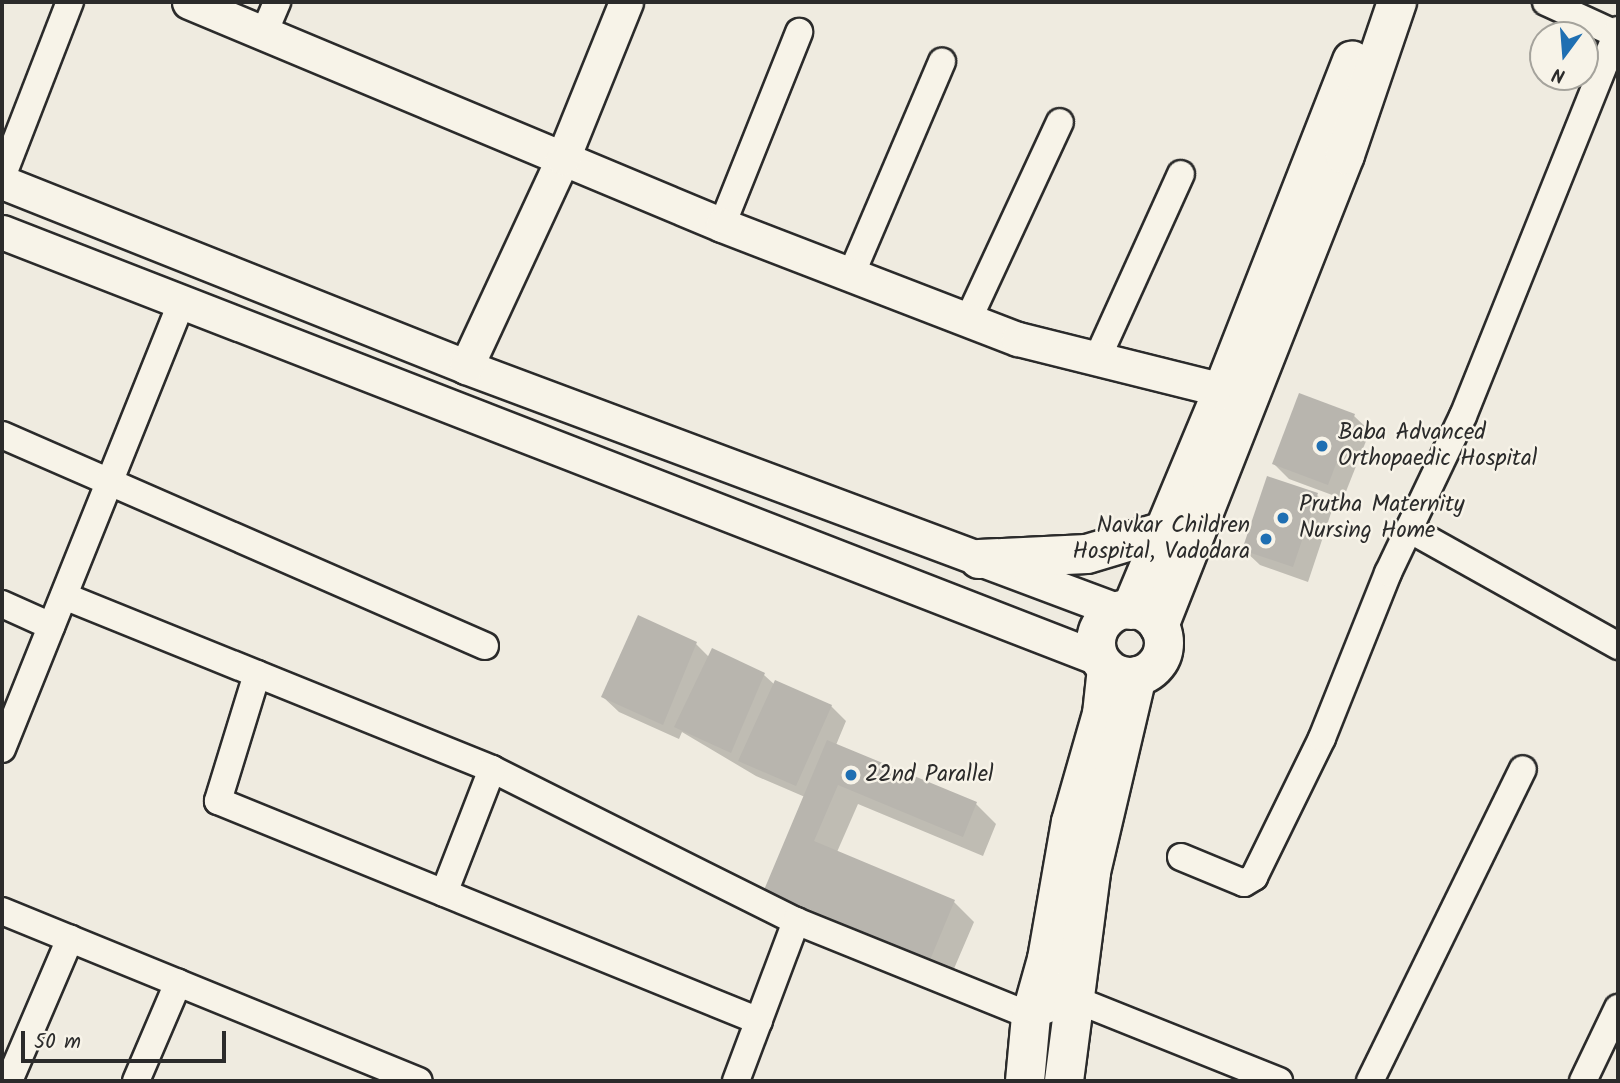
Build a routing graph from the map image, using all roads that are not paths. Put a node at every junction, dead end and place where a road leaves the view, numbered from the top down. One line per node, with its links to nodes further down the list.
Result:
1 (70, 2): 15 (street)
2 (189, 2): 9 (street)
3 (277, 2): 9 (street)
4 (625, 2): 13 (street)
5 (1374, 2): 23 (main road)
6 (1397, 2): 31 (main road)
7 (1546, 2): 10 (street)
8 (799, 32): 16 (street)
9 (264, 33): 13 (street)
10 (1618, 33): 26 (street)
11 (942, 62): 18 (street)
12 (1060, 122): 20 (street)
13 (563, 158): 16 (street); 22 (street)
14 (1181, 174): 21 (street)
15 (2, 180): 22 (street)
16 (722, 225): 18 (street)
17 (2, 232): 19 (street)
18 (851, 275): 20 (street)
19 (181, 303): 25 (street); 35 (street)
20 (968, 320): 21 (street)
21 (1097, 359): 23 (street)
22 (466, 366): 28 (street)
23 (1223, 390): 27 (main road)
24 (2, 435): 25 (street)
25 (110, 482): 29 (street); 33 (street)
26 (1409, 529): 34 (street); 41 (street)
27 (1164, 531): 28 (main road); 31 (main road)
28 (979, 559): 31 (street)
29 (64, 596): 32 (street); 36 (street)
30 (2, 604): 32 (street)
31 (1136, 616): 35 (main road); 35 (main road)
32 (51, 626): 37 (street)
33 (485, 646)
34 (1618, 646)
35 (1114, 668): 47 (main road); 49 (main road)
36 (257, 674): 39 (street); 42 (street)
37 (8, 718): 38 (street)
38 (2, 749)
39 (492, 769): 42 (street); 44 (street)
40 (1522, 769): 58 (street)
41 (1181, 857)
42 (444, 893): 50 (street)
43 (2, 911): 45 (street)
44 (796, 921): 49 (street); 50 (street)
45 (70, 939): 46 (street); 51 (street)
46 (177, 983): 52 (street); 53 (street)
47 (1074, 999): 49 (street); 56 (main road); 57 (street)
48 (1618, 1007): 59 (street)
49 (1031, 1016): 55 (main road)
50 (759, 1021): 54 (street)
51 (9, 1081)
52 (136, 1081)
53 (419, 1081)
54 (736, 1081)
55 (1025, 1081)
56 (1063, 1081)
57 (1279, 1081)
58 (1370, 1081)
59 (1583, 1081)

